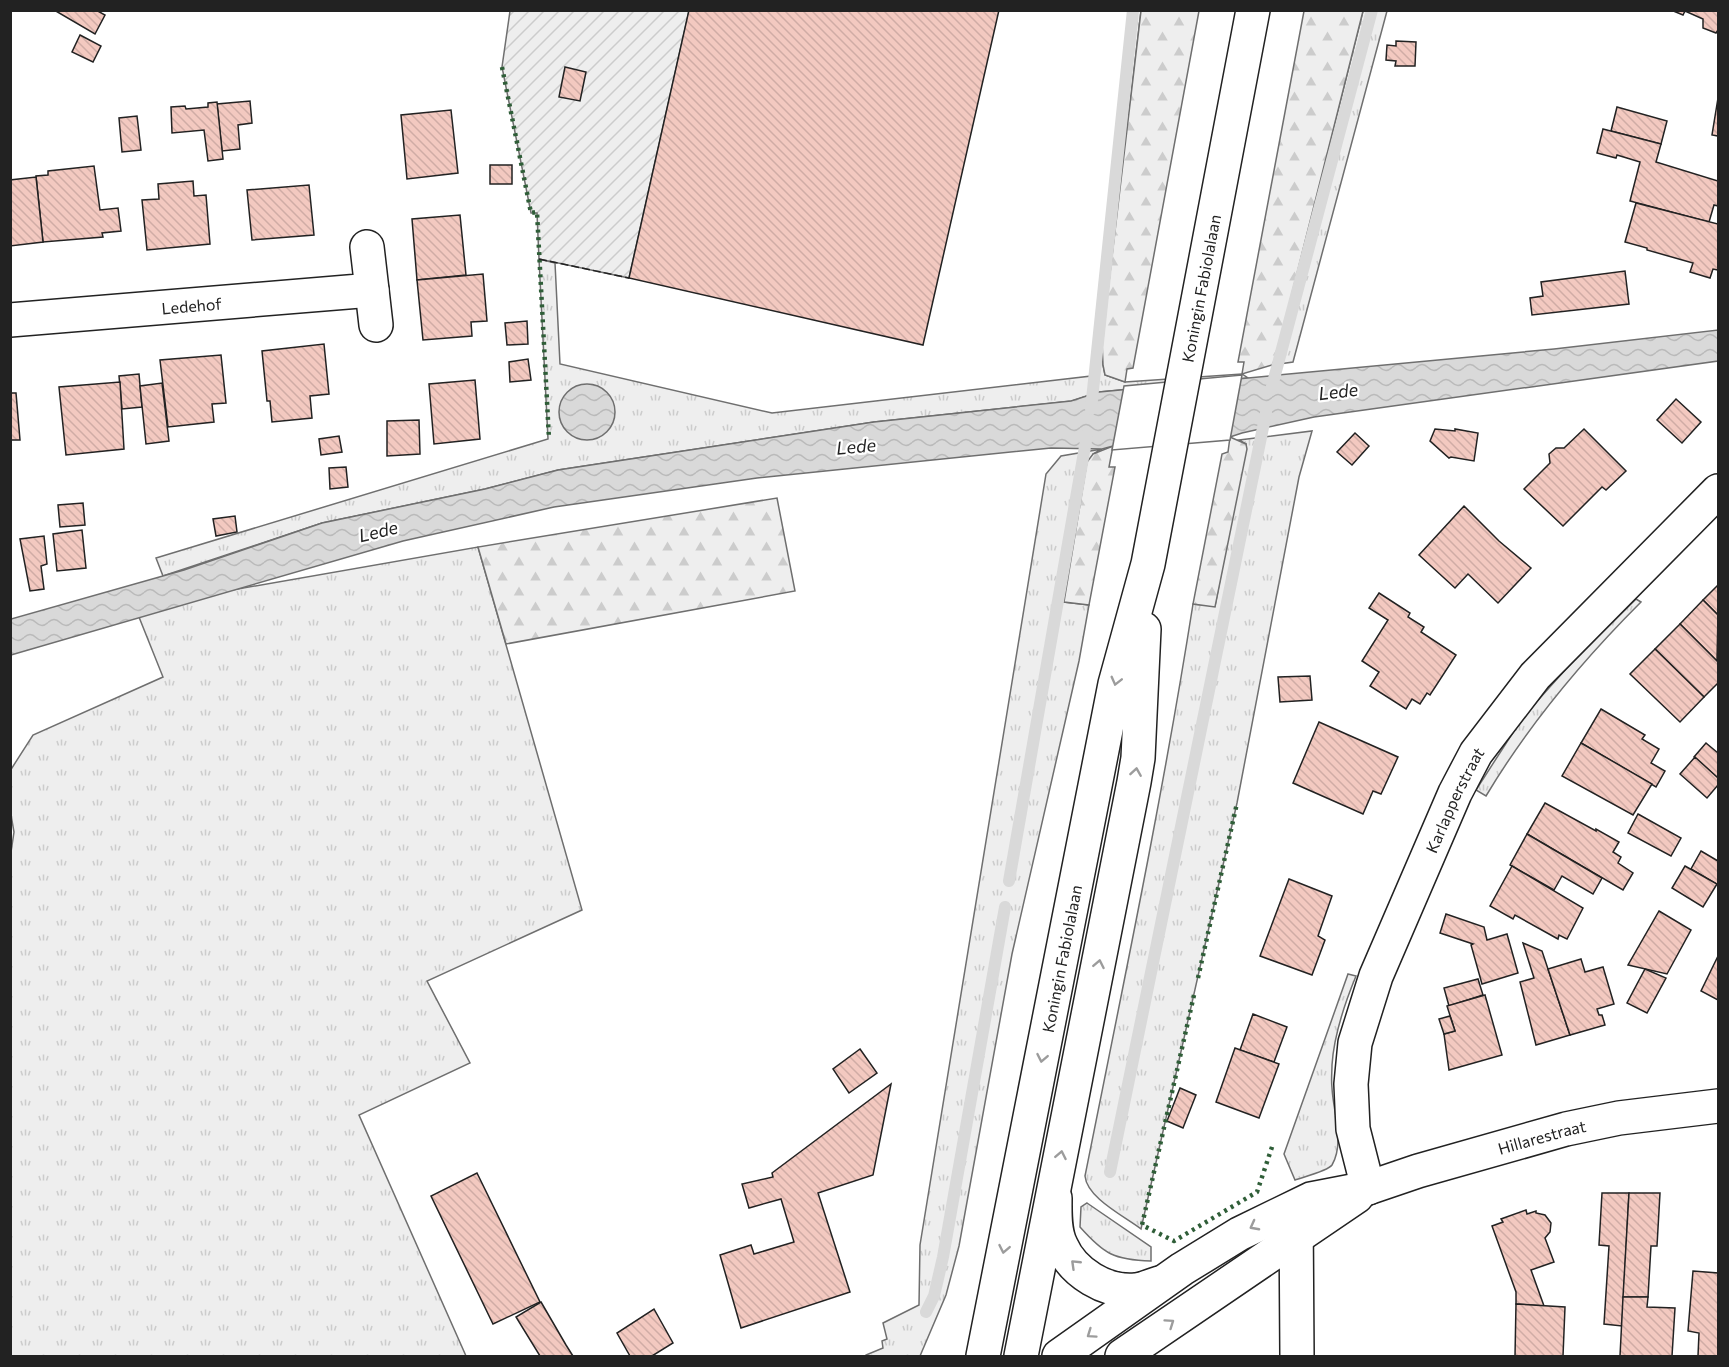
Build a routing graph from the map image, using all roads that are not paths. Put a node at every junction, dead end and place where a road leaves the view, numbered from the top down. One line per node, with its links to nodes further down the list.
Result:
1 (1253, 10): 7 (street, Koningin Fabiolalaan)
2 (367, 248): 3 (street)
3 (372, 290): 4 (street, Ledehof); 5 (street)
4 (10, 320)
5 (376, 325)
6 (1719, 491): 10 (street, Karlapperstraat)
7 (1149, 564): 9 (street, Koningin Fabiolalaan, one-way to 7); 13 (street, Koningin Fabiolalaan, one-way to 13)
8 (1719, 1106): 10 (street, Hillarestraat)
9 (1055, 1186): 12 (street, one-way to 9); 14 (street, Koningin Fabiolalaan)
10 (1368, 1188): 11 (street, Hillarestraat)
11 (1296, 1221): 12 (street, Hillarestraat, one-way to 12); 16 (street, Hillarestraat, one-way to 11); 17 (street)
12 (1166, 1281): 15 (street, Hillarestraat, one-way to 15)
13 (983, 1356)
14 (1021, 1356)
15 (1059, 1356)
16 (1122, 1356)
17 (1297, 1356)

